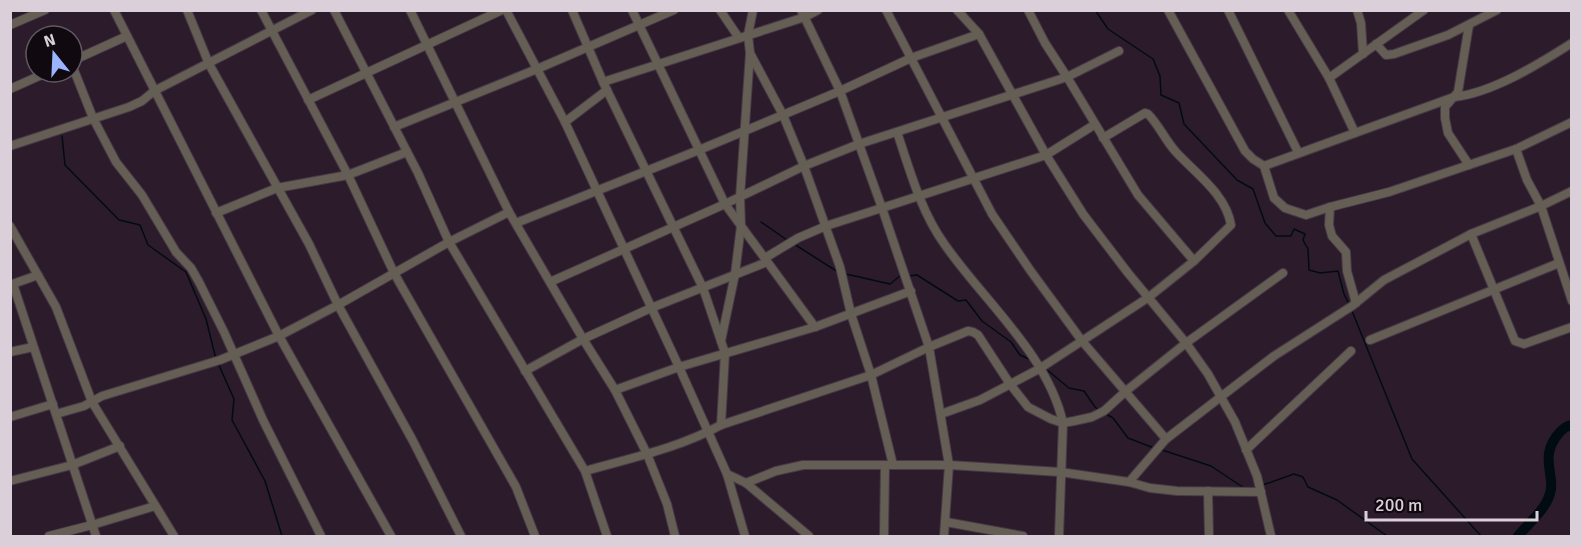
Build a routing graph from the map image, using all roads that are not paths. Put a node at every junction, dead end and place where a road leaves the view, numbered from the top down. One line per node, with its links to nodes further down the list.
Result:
1 (45, 10): 25 (street)
2 (114, 10): 31 (street)
3 (187, 10): 43 (street)
4 (261, 10): 28 (street)
5 (312, 10): 28 (street)
6 (334, 10): 45 (street)
7 (410, 10): 35 (street)
8 (504, 10): 35 (street); 44 (street)
9 (572, 10): 36 (street)
10 (632, 10): 26 (street)
11 (674, 10): 26 (street)
12 (720, 10): 32 (street)
13 (753, 10): 30 (street)
14 (818, 10): 24 (street)
15 (886, 10): 41 (street)
16 (957, 10): 29 (street)
17 (1028, 10): 46 (street)
18 (1168, 10): 78 (street)
19 (1228, 10): 74 (street)
20 (1288, 10): 47 (street)
21 (1357, 10): 39 (street)
22 (1497, 10): 27 (street)
23 (1423, 11): 34 (street)
24 (803, 14): 30 (street); 53 (street)
25 (10, 25)
26 (639, 25): 36 (street); 42 (street)
27 (1469, 25): 34 (street); 55 (street)
28 (271, 33): 43 (street); 56 (street)
29 (980, 34): 41 (street); 54 (street)
30 (748, 35): 32 (street); 38 (street)
31 (127, 36): 40 (street); 52 (street)
32 (739, 38): 42 (street)
33 (1572, 43): 55 (street)
34 (1376, 44): 39 (street)
35 (427, 45): 45 (street); 57 (street)
36 (588, 47): 44 (street); 50 (street)
37 (1119, 51): 46 (street)
38 (750, 53): 58 (street); 65 (street)
39 (1363, 54): 47 (street)
40 (84, 57)
41 (911, 58): 53 (street); 59 (street)
42 (658, 63): 50 (street); 72 (street)
43 (209, 64): 52 (street); 82 (street)
44 (537, 69): 57 (street); 61 (street)
45 (366, 73): 56 (street); 64 (street)
46 (1067, 77): 54 (street); 63 (street)
47 (1329, 78): 67 (street)
48 (24, 83): 51 (street)
49 (80, 84): 60 (street)
50 (605, 86): 61 (street); 79 (street)
51 (10, 89)
52 (154, 91): 60 (street); 92 (street)
53 (840, 91): 58 (street); 69 (street)
54 (1014, 95): 59 (street); 75 (street)
55 (1454, 97): 67 (street); 76 (street)
56 (308, 100): 80 (street)
57 (456, 103): 64 (street); 91 (street)
58 (783, 115): 65 (street); 77 (street)
59 (942, 117): 66 (street); 81 (street)
60 (93, 118): 70 (street); 133 (street)
61 (565, 122): 83 (street)
62 (1572, 122): 71 (street)
63 (1094, 125): 68 (street); 75 (street)
64 (394, 126): 73 (street)
65 (744, 131): 72 (street); 86 (street)
66 (897, 132): 69 (street); 85 (street)
67 (1355, 133): 74 (street)
68 (1102, 138): 102 (street); 102 (street)
69 (859, 144): 77 (street); 90 (street)
70 (10, 146)
71 (1516, 149): 76 (street); 88 (street)
72 (699, 150): 79 (street); 87 (street)
73 (407, 152): 80 (street); 99 (street)
74 (1298, 152): 78 (street)
75 (1046, 155): 81 (street); 114 (street)
76 (1469, 165): 89 (street)
77 (804, 166): 86 (street); 97 (street)
78 (1264, 166): 89 (street)
79 (646, 169): 83 (street); 95 (street)
80 (348, 175): 82 (street); 104 (street)
81 (975, 179): 85 (street); 126 (street)
82 (277, 188): 92 (street); 116 (street)
83 (595, 190): 93 (street); 100 (street)
84 (1572, 190): 88 (street)
85 (919, 196): 90 (street); 135 (street)
86 (740, 197): 87 (street); 96 (street)
87 (725, 204): 95 (street); 96 (street)
88 (1541, 206): 98 (street); 103 (street)
89 (1330, 207): 117 (street)
90 (882, 208): 97 (street); 112 (street)
91 (509, 212): 93 (street); 99 (street)
92 (216, 213): 122 (street)
93 (516, 223): 109 (street)
94 (10, 226): 107 (street)
95 (674, 226): 100 (street); 111 (street)
96 (741, 226): 101 (street); 106 (street)
97 (826, 226): 101 (street); 119 (street)
98 (1471, 234): 113 (street); 117 (street)
99 (449, 242): 104 (street); 136 (street)
100 (624, 248): 109 (street); 118 (street)
101 (766, 260): 106 (street); 120 (street)
102 (1194, 261): 114 (street)
103 (1559, 263): 108 (street); 113 (street)
104 (394, 273): 116 (street); 174 (street)
105 (1283, 273): 127 (street)
106 (735, 274): 111 (street); 125 (street)
107 (38, 275): 110 (street); 142 (street)
108 (1568, 280): 115 (street)
109 (550, 282): 123 (street)
110 (12, 285): 128 (street)
111 (703, 288): 118 (street); 125 (street)
112 (911, 291): 119 (street); 129 (street)
113 (1494, 291): 121 (street); 124 (street)
114 (1149, 297): 126 (street); 127 (street)
115 (1572, 302)
116 (338, 305): 122 (street); 173 (street)
117 (1351, 307): 141 (street)
118 (651, 308): 123 (street); 134 (street)
119 (851, 314): 120 (street); 137 (street)
120 (815, 327): 132 (street)
121 (1572, 327)
122 (279, 336): 133 (street); 172 (street)
123 (583, 339): 136 (street); 139 (street)
124 (1370, 340)
125 (721, 341): 132 (street)
126 (1082, 341): 135 (street); 140 (street)
127 (1186, 342): 140 (street); 141 (street)
128 (33, 347): 131 (street); 143 (street)
129 (928, 347): 137 (street); 138 (street); 145 (street)
130 (1351, 351): 152 (street)
131 (10, 352)
132 (725, 353): 134 (street); 148 (street)
133 (234, 354): 142 (street); 171 (street)
134 (679, 367): 139 (street); 149 (street)
135 (1040, 369): 138 (street); 147 (street)
136 (525, 371): 157 (street)
137 (871, 375): 148 (street); 155 (street)
138 (1010, 384): 145 (street); 147 (street)
139 (615, 390): 153 (street)
140 (1126, 390): 147 (street); 150 (street)
141 (1222, 396): 150 (street); 152 (street)
142 (92, 402): 144 (street); 151 (street)
143 (53, 404): 144 (street); 146 (street)
144 (56, 414): 154 (street)
145 (941, 414): 156 (street)
146 (10, 417)
147 (1063, 423): 158 (street)
148 (721, 425): 149 (street)
149 (708, 432): 153 (street); 159 (street)
150 (1166, 439): 161 (street)
151 (120, 446): 154 (street); 165 (street)
152 (1246, 450): 164 (street)
153 (647, 454): 157 (street); 176 (street)
154 (72, 465): 160 (street); 167 (street)
155 (889, 465): 156 (street); 162 (street); 179 (street)
156 (949, 465): 158 (street); 166 (street)
157 (585, 471): 175 (street)
158 (1060, 472): 161 (street); 182 (street)
159 (727, 474): 162 (street); 177 (street)
160 (10, 481)
161 (1129, 482): 163 (street)
162 (746, 483): 178 (street)
163 (1208, 491): 164 (street); 183 (street)
164 (1261, 492): 184 (street)
165 (155, 506): 167 (street); 170 (street)
166 (946, 522): 180 (street); 181 (street)
167 (92, 525): 168 (street); 169 (street)
168 (49, 537)
169 (96, 537)
170 (174, 537)
171 (321, 537)
172 (391, 537)
173 (461, 537)
174 (535, 537)
175 (607, 537)
176 (675, 537)
177 (745, 537)
178 (809, 537)
179 (884, 537)
180 (944, 537)
181 (1023, 537)
182 (1059, 537)
183 (1209, 537)
184 (1271, 537)

